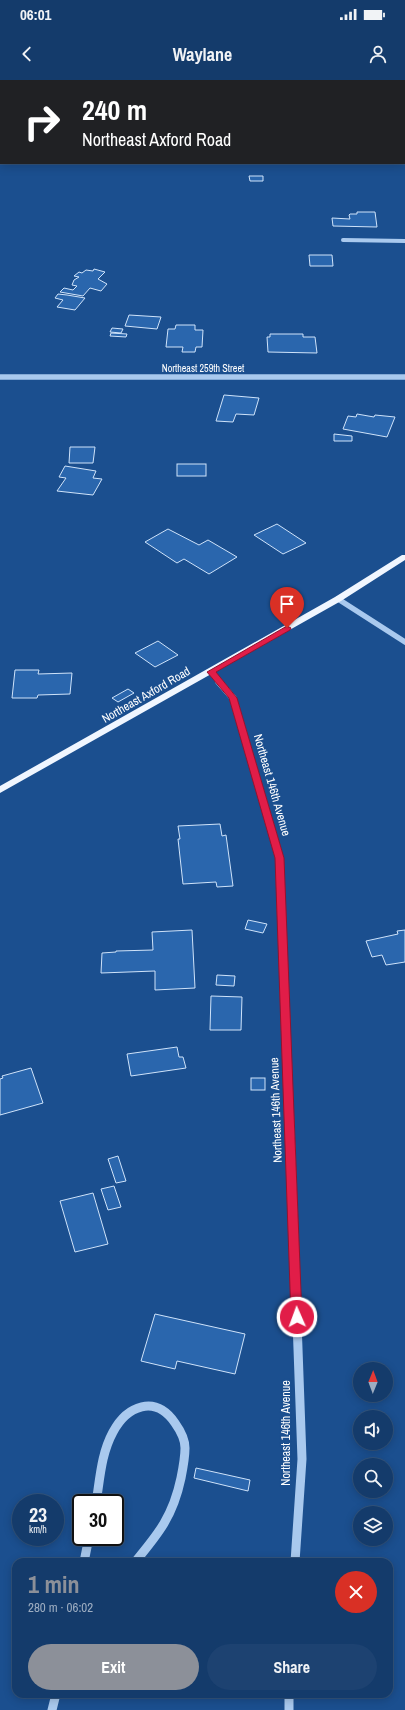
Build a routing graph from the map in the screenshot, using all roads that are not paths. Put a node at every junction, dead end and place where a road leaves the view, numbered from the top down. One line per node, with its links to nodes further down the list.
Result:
1 (343, 240): 2 (street)
2 (405, 241)
3 (0, 377): 4 (street, Northeast 259th Street)
4 (405, 377)
5 (405, 557): 6 (main road, Northeast Axford Road)
6 (338, 600): 7 (street); 8 (main road, Northeast Axford Road)
7 (405, 642)
8 (211, 672): 9 (main road, Northeast Axford Road); 14 (street, Northeast 146th Avenue)
9 (0, 790)
10 (98, 1494): 13 (street)
11 (87, 1546): 12 (street)
12 (85, 1558)
13 (138, 1558)
14 (295, 1558)
15 (55, 1698): 17 (street)
16 (289, 1698): 18 (street)
17 (52, 1710)
18 (288, 1710)

